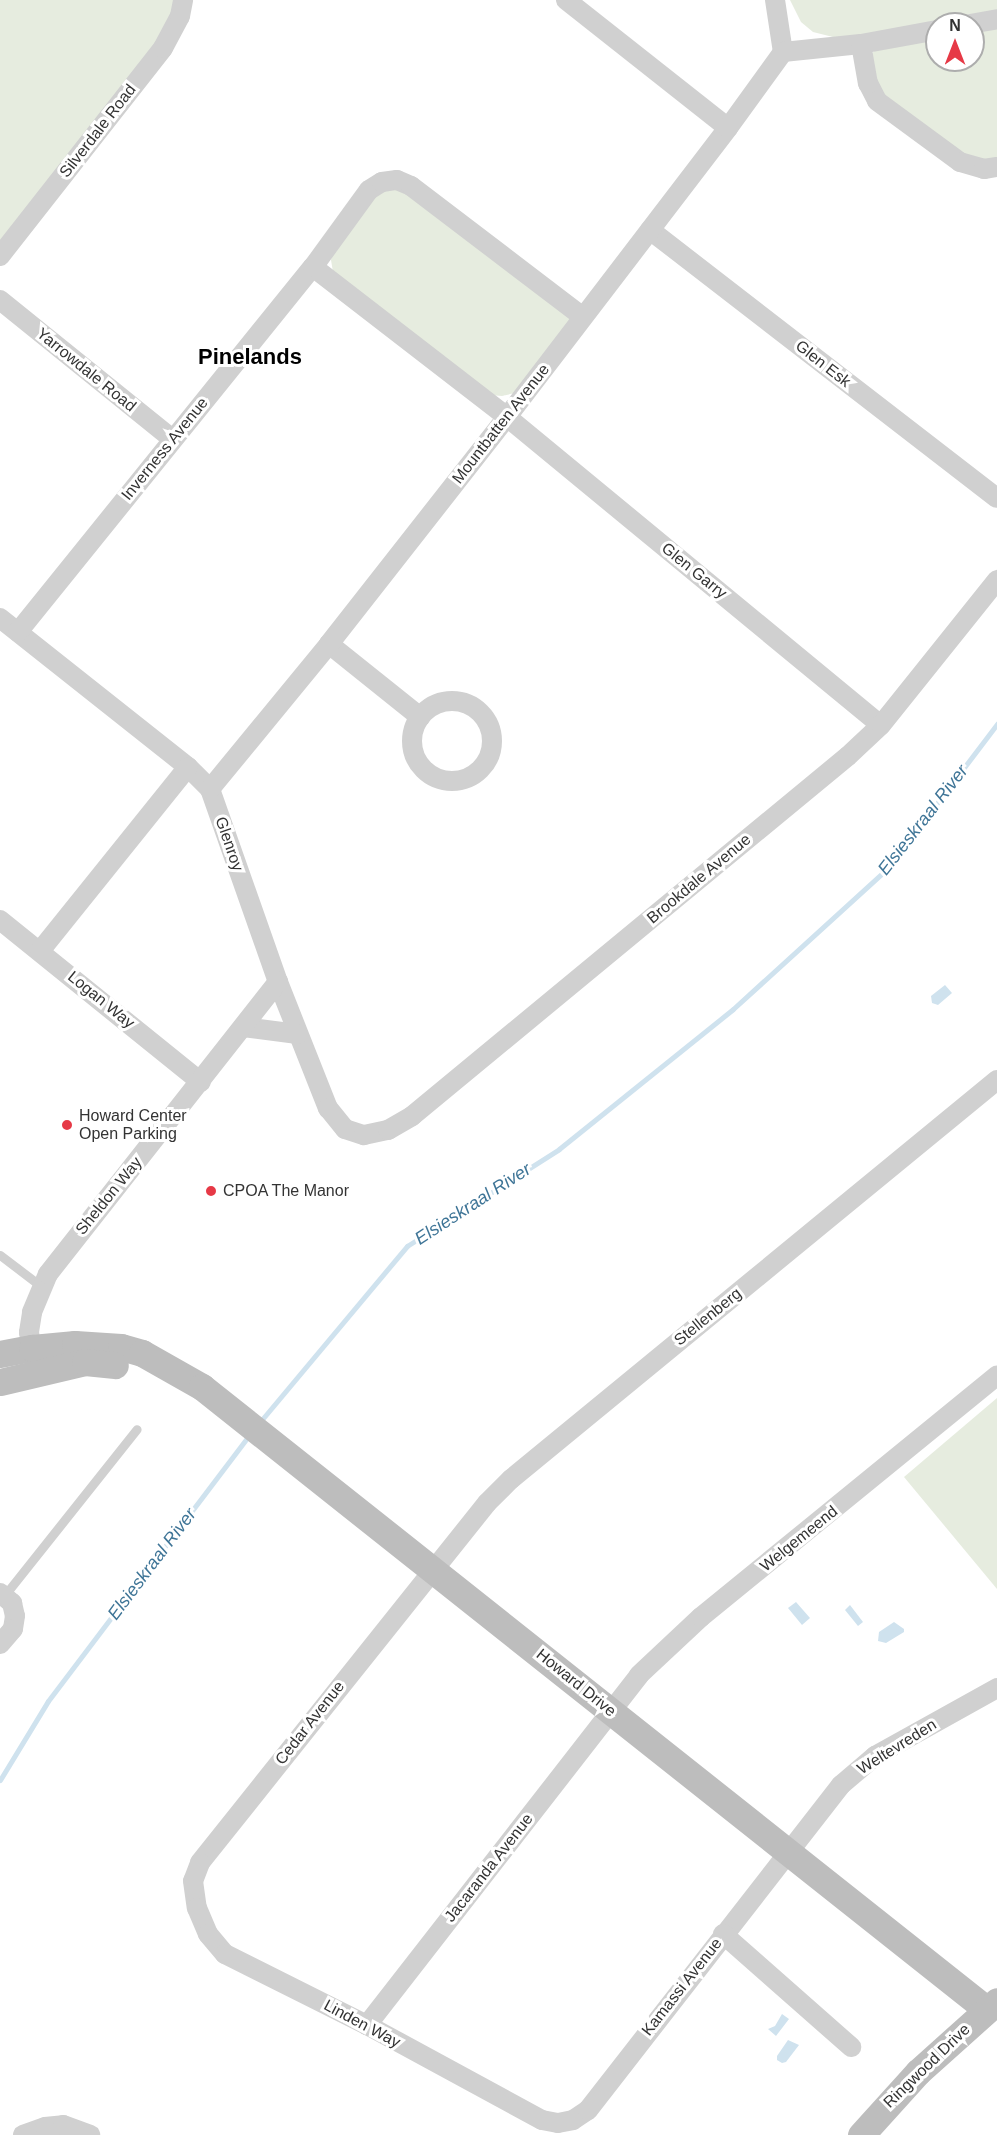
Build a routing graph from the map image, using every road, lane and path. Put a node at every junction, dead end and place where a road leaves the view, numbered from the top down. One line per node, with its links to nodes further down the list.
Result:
1 (183, 0): 10 (street, Silverdale Road)
2 (566, 0): 7 (street)
3 (775, 0): 6 (street)
4 (925, 32): 5 (street)
5 (861, 44): 6 (street); 8 (street)
6 (783, 52): 7 (street, Mountbatten Avenue)
7 (728, 128): 9 (street, Mountbatten Avenue)
8 (997, 167)
9 (650, 230): 13 (street, Mountbatten Avenue); 16 (street, Glen Esk)
10 (0, 256)
11 (313, 267): 13 (street, Inverness Avenue); 14 (street); 15 (street, Inverness Avenue)
12 (0, 300): 15 (street, Yarrowdale Road)
13 (583, 317): 14 (street, Mountbatten Avenue)
14 (507, 417): 20 (street, Mountbatten Avenue); 22 (street, Glen Garry)
15 (172, 439): 19 (street, Inverness Avenue)
16 (997, 498)
17 (997, 580): 22 (street, Brookdale Avenue)
18 (0, 618): 19 (street, Glenroy)
19 (18, 632): 23 (street, Glenroy)
20 (329, 644): 21 (street); 24 (street, Mountbatten Avenue)
21 (420, 717): 21 (street)
22 (881, 725): 32 (street, Brookdale Avenue)
23 (188, 767): 24 (street, Glenroy); 26 (street)
24 (210, 789): 27 (street, Glenroy)
25 (0, 920): 26 (street, Logan Way)
26 (40, 951): 31 (street, Logan Way)
27 (278, 982): 28 (street, Sheldon Way); 29 (street, Glenroy)
28 (243, 1027): 29 (street); 31 (street, Sheldon Way)
29 (298, 1034): 32 (street, Glenroy)
30 (997, 1080): 40 (street, Stellenberg)
31 (201, 1082): 34 (street, Sheldon Way)
32 (364, 1135)
33 (0, 1256): 34 (lane)
34 (42, 1287): 36 (street, Sheldon Way)
35 (0, 1354): 36 (street, Howard Drive)
36 (34, 1360): 38 (street, Howard Drive); 40 (street, Howard Drive)
37 (997, 1376): 44 (street, Welgemeend)
38 (0, 1382)
39 (136, 1429): 41 (lane)
40 (433, 1568): 44 (street, Howard Drive); 46 (street, Cedar Avenue)
41 (2, 1595): 42 (street)
42 (0, 1644)
43 (997, 1688): 45 (street, Weltevreden)
44 (610, 1710): 45 (street, Howard Drive); 49 (street, Jacaranda Avenue)
45 (789, 1851): 47 (street, Kamassi Avenue); 48 (street, Howard Drive)
46 (193, 1881): 49 (street, Linden Way)
47 (723, 1934): 50 (street); 51 (street, Kamassi Avenue)
48 (992, 2005): 54 (street, Ringwood Drive)
49 (367, 2025): 51 (street, Linden Way)
50 (851, 2047)
51 (573, 2120)
52 (23, 2135): 53 (street)
53 (90, 2135)
54 (861, 2135)

